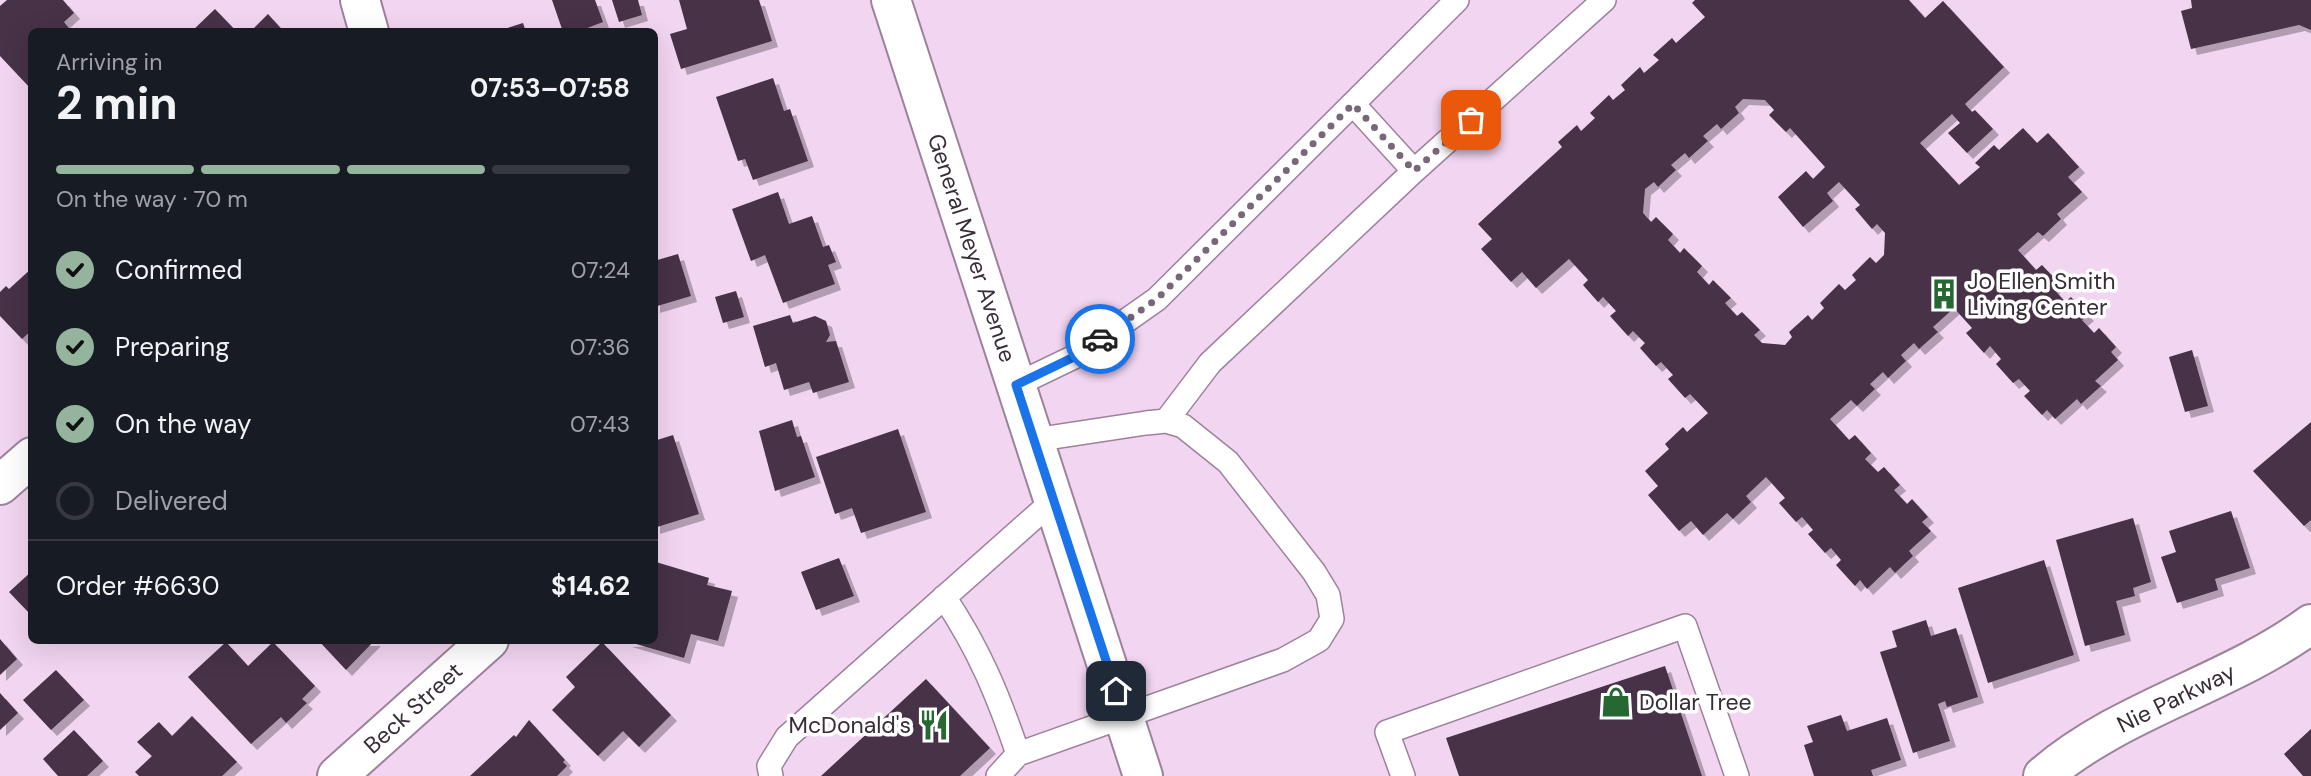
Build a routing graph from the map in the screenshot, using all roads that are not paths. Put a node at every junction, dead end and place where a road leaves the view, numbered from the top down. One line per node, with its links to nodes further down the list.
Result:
1 (360, 0): 5 (main road)
2 (891, 0): 8 (main road, General Meyer Avenue)
3 (1457, 0): 6 (lane)
4 (1605, 0): 7 (lane)
5 (368, 28)
6 (1353, 104): 7 (lane); 8 (lane)
7 (1414, 171): 9 (lane)
8 (1016, 385): 10 (main road, General Meyer Avenue)
9 (1166, 421): 10 (lane); 17 (lane)
10 (1034, 440): 13 (main road, General Meyer Avenue)
11 (28, 460): 12 (main road)
12 (0, 485)
13 (1054, 500): 14 (lane); 17 (main road, General Meyer Avenue)
14 (944, 597): 18 (lane); 20 (lane)
15 (2311, 624): 25 (main road, Nie Parkway)
16 (485, 644): 19 (main road, Beck Street)
17 (1123, 714): 18 (lane); 22 (main road, General Meyer Avenue)
18 (1018, 754): 21 (lane)
19 (337, 776)
20 (771, 776)
21 (998, 776)
22 (1143, 776)
23 (1403, 776): 24 (lane)
24 (1737, 776)
25 (2043, 776)

